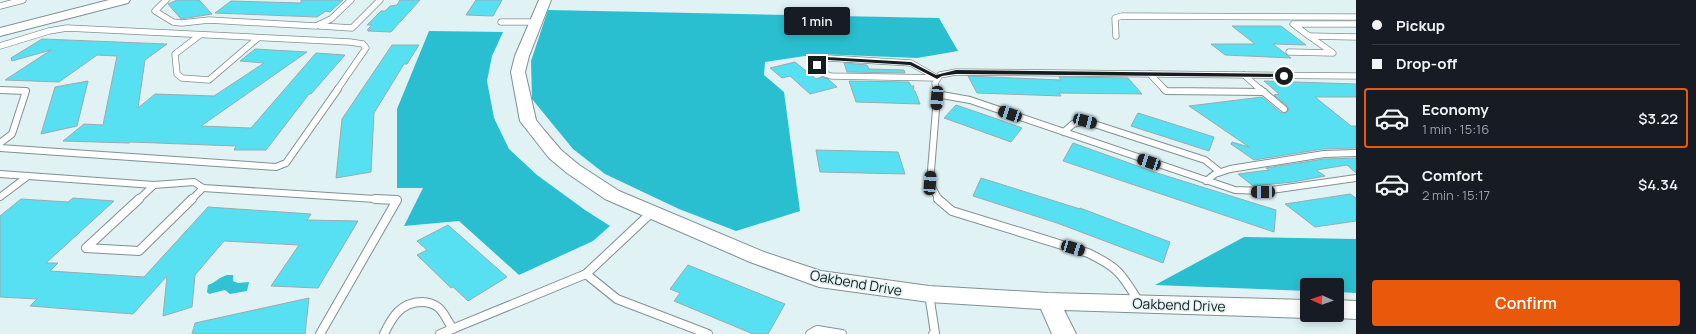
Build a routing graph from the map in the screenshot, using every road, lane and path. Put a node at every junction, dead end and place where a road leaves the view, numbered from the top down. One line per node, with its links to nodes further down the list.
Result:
1 (23, 0): 7 (lane)
2 (124, 0): 12 (street)
3 (166, 0): 13 (lane)
4 (351, 0): 13 (lane)
5 (380, 0): 13 (lane)
6 (545, 0): 10 (street, Oakbend Drive)
7 (0, 6)
8 (1356, 17): 16 (lane)
9 (501, 22): 10 (lane)
10 (536, 22): 42 (street, Oakbend Drive)
11 (1356, 24): 17 (lane)
12 (45, 26): 14 (street); 15 (lane); 20 (lane)
13 (316, 26)
14 (0, 32)
15 (200, 35): 19 (lane); 19 (lane)
16 (1116, 36)
17 (1309, 36): 18 (lane); 21 (lane)
18 (1356, 37)
19 (258, 38): 32 (lane)
20 (0, 46)
21 (1289, 52)
22 (1150, 74): 23 (lane); 25 (lane); 27 (lane)
23 (1244, 75): 24 (lane); 27 (lane)
24 (1356, 76)
25 (937, 78): 25 (lane); 28 (lane)
26 (0, 90): 31 (lane)
27 (1264, 92): 29 (lane)
28 (936, 94): 30 (lane); 46 (lane)
29 (1284, 109)
30 (1064, 132): 34 (lane); 38 (lane)
31 (0, 143)
32 (0, 148)
33 (1356, 153): 34 (lane)
34 (1220, 172): 38 (lane)
35 (0, 174): 36 (lane)
36 (28, 176): 39 (lane); 41 (lane)
37 (1356, 178): 38 (lane)
38 (1206, 181)
39 (154, 185): 40 (lane); 40 (lane)
40 (203, 188): 51 (lane)
41 (0, 197)
42 (651, 212): 43 (lane); 44 (street, Oakbend Drive)
43 (586, 274): 50 (lane); 54 (lane)
44 (929, 294): 45 (street, Oakbend Drive); 57 (lane)
45 (1048, 301): 46 (street, Oakbend Drive); 58 (street)
46 (1140, 304): 47 (street, Oakbend Drive)
47 (1300, 308)
48 (1344, 309): 49 (street)
49 (1356, 310)
50 (453, 329): 52 (lane); 53 (lane)
51 (320, 334)
52 (384, 334)
53 (440, 334)
54 (708, 334)
55 (810, 334): 56 (lane)
56 (842, 334)
57 (936, 334)
58 (1064, 334)

